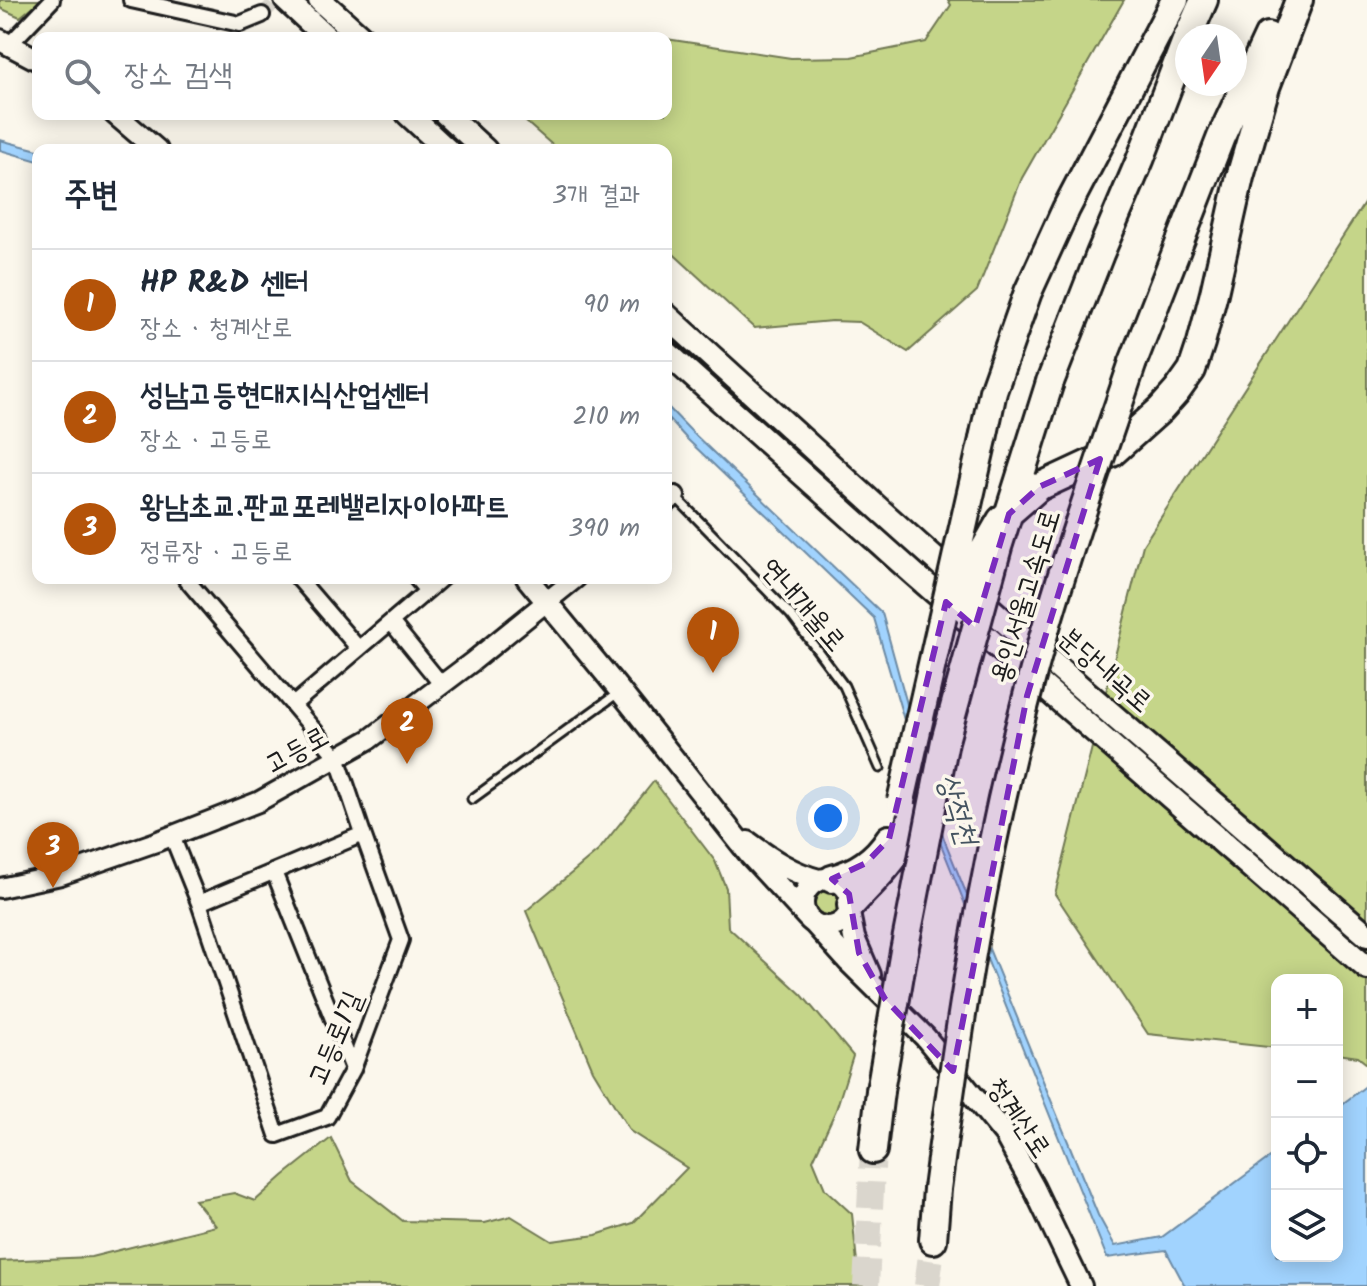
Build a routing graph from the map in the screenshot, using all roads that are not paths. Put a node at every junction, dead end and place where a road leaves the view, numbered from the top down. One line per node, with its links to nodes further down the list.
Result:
1 (52, 0): 13 (street)
2 (131, 0): 9 (street)
3 (286, 0): 11 (highway)
4 (320, 0): 12 (highway)
5 (1175, 0): 41 (highway, bridge)
6 (1204, 0): 10 (highway, 용인서울고속도로)
7 (1285, 0): 56 (highway, 용인서울고속도로, bridge)
8 (1299, 0): 41 (highway, bridge)
9 (262, 15)
10 (1193, 24)
11 (321, 32)
12 (355, 32)
13 (5, 42): 14 (main road)
14 (32, 57)
15 (1175, 68): 55 (highway, 용인서울고속도로, bridge)
16 (122, 120): 19 (main road)
17 (414, 120): 20 (highway)
18 (452, 120): 21 (highway)
19 (150, 144)
20 (440, 144)
21 (478, 144)
22 (672, 320): 51 (highway, 분당내곡로)
23 (672, 357): 52 (highway, 분당내곡로)
24 (672, 498): 39 (lane, 연내개울로)
25 (190, 584): 37 (street)
26 (303, 584): 34 (street)
27 (421, 584): 31 (street)
28 (435, 584): 31 (street)
29 (532, 584): 32 (main road, 청계산로)
30 (569, 584): 32 (street, 고등로)
31 (427, 591): 33 (street)
32 (547, 602): 35 (street, 고등로); 36 (main road, 청계산로)
33 (391, 622): 34 (street); 35 (street)
34 (359, 649): 37 (street)
35 (442, 685): 38 (street, 고등로)
36 (620, 691): 40 (lane); 42 (main road, 청계산로)
37 (293, 705): 38 (street)
38 (337, 757): 43 (street, 고등로1길); 44 (street, 고등로)
39 (880, 768)
40 (472, 799)
41 (908, 802): 46 (highway); 49 (highway)
42 (726, 824): 46 (main road, 청계산로); 50 (main road, 청계산로)
43 (363, 834): 45 (street); 54 (street, 고등로1길)
44 (172, 836): 47 (street, 고등로); 48 (street, 고등로1길)
45 (274, 872): 48 (street); 54 (street)
46 (826, 880): 49 (main road); 50 (main road)
47 (0, 888)
48 (199, 903): 54 (street, 고등로1길)
49 (850, 909): 50 (main road); 53 (main road, 청계산로)
50 (811, 920): 53 (main road, 청계산로)
51 (1367, 935)
52 (1367, 968)
53 (885, 999): 57 (main road, 청계산로)
54 (353, 1069)
55 (873, 1150)
56 (933, 1240)
57 (1081, 1286)

